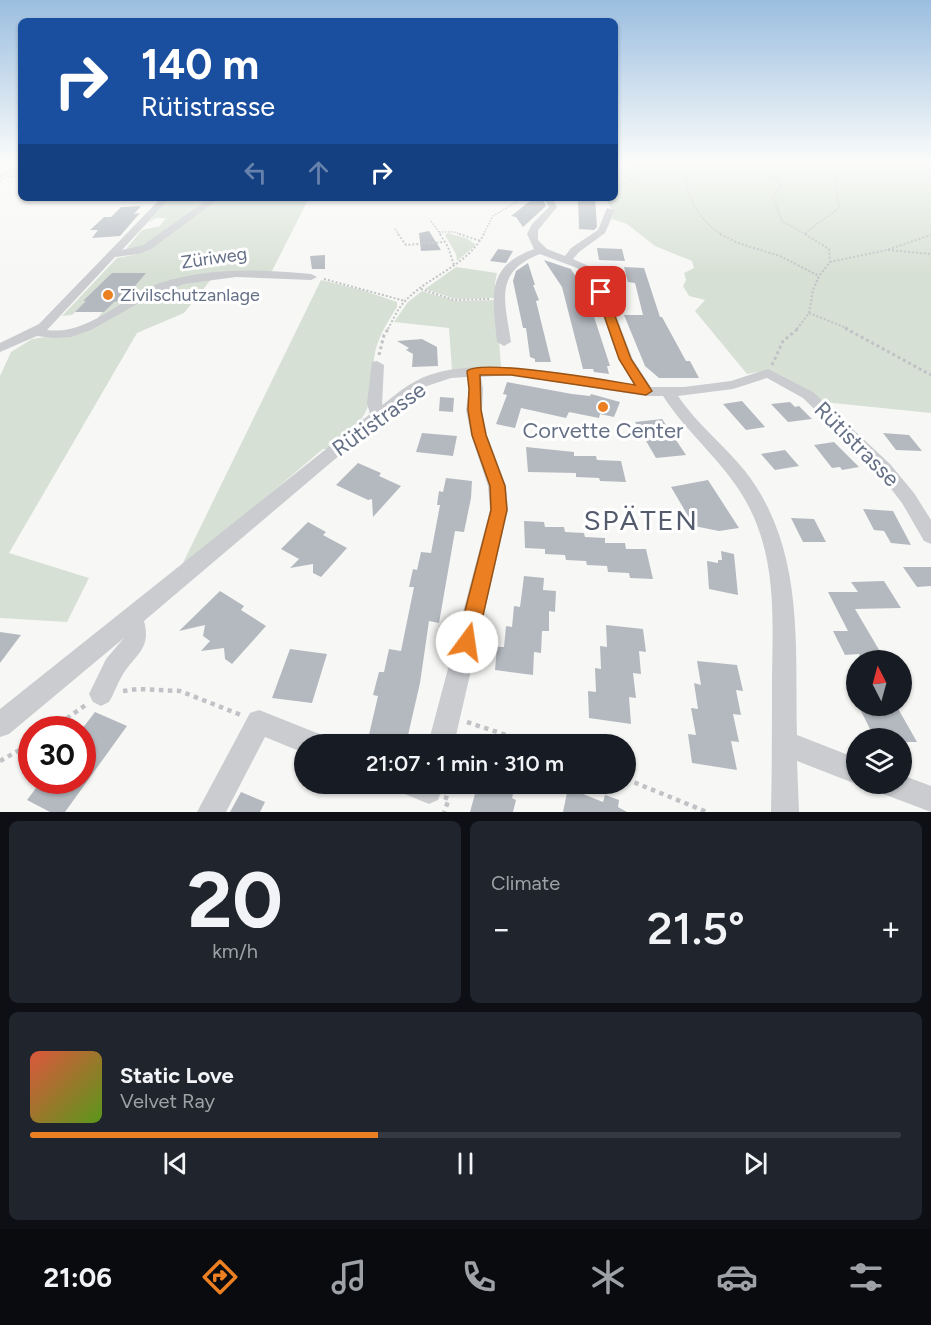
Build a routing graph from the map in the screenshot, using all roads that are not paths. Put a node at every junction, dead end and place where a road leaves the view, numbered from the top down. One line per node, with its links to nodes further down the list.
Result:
1 (163, 201): 6 (street)
2 (212, 201): 6 (street)
3 (550, 201): 5 (street)
4 (610, 210): 7 (street)
5 (540, 250): 7 (street); 12 (street)
6 (115, 254): 10 (street)
7 (568, 259): 16 (street)
8 (311, 277): 11 (street, Züriweg)
9 (87, 321): 11 (street)
10 (36, 332): 11 (street, Züriweg); 13 (street)
11 (53, 334)
12 (504, 342)
13 (0, 348)
14 (377, 365): 18 (street)
15 (474, 371): 16 (street, Rütistrasse); 18 (street, Rütistrasse); 23 (street)
16 (646, 391): 17 (street, Rütistrasse)
17 (668, 393): 19 (street, Rütistrasse); 25 (street)
18 (378, 415): 20 (street, Rütistrasse)
19 (931, 536)
20 (132, 616): 21 (street); 22 (street, Rütistrasse)
21 (101, 694)
22 (0, 725)
23 (443, 734)
24 (294, 736): 29 (street)
25 (784, 744): 26 (street); 30 (street)
26 (846, 767)
27 (912, 793): 28 (street)
28 (931, 800)
29 (212, 812)
30 (785, 812)

